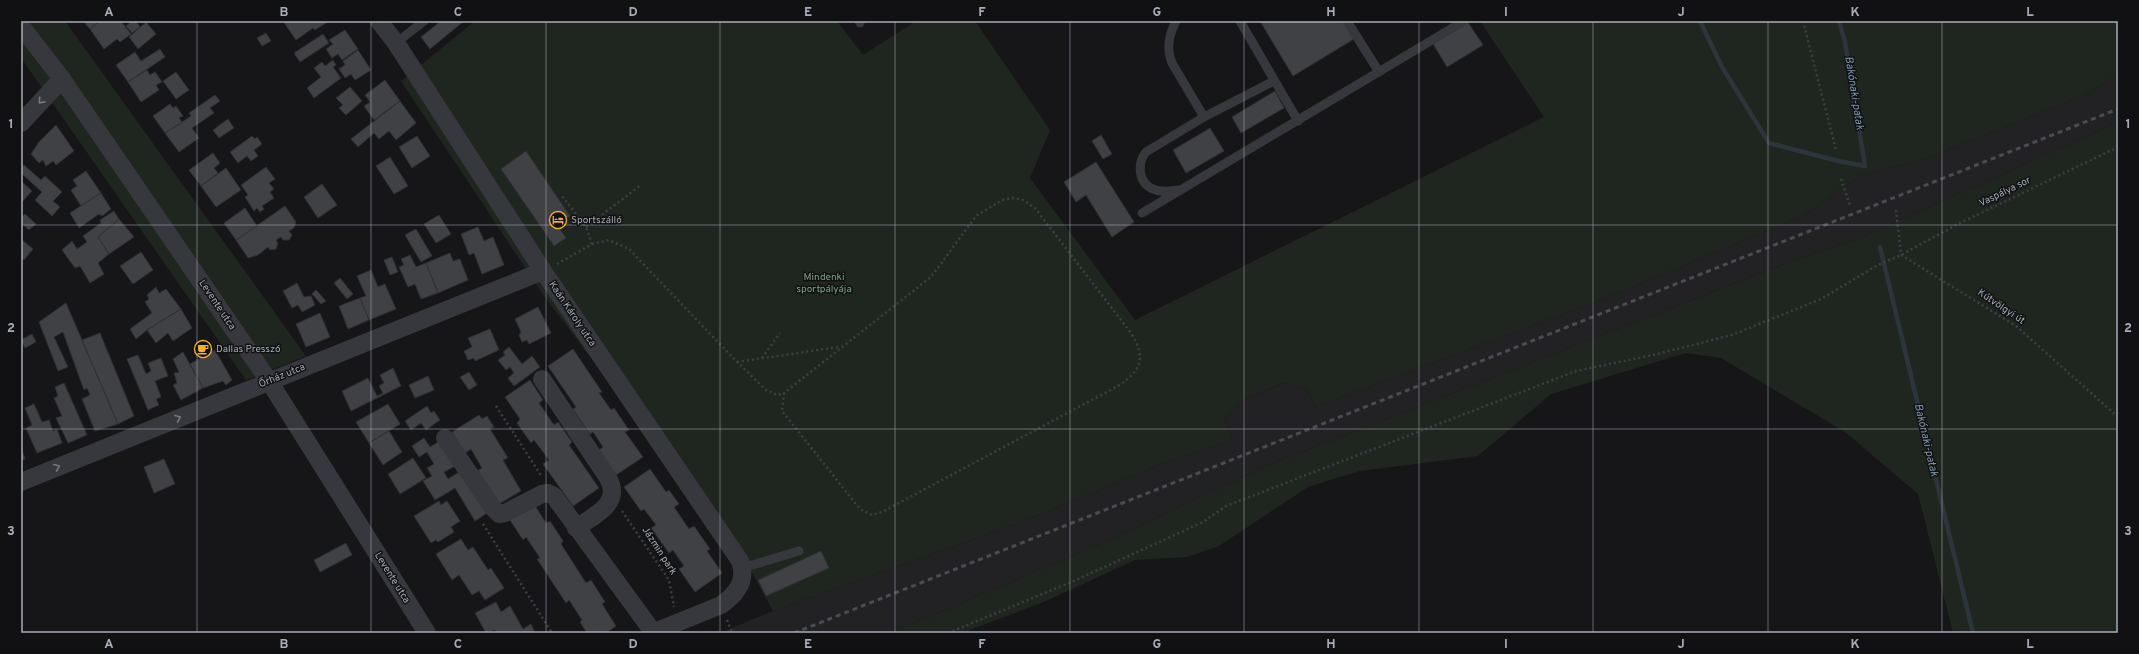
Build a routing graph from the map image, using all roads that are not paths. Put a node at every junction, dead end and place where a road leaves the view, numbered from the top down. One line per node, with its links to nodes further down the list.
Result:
1 (379, 21): 8 (street, Kaán Károly utca)
2 (424, 21): 8 (lane)
3 (1176, 21): 12 (lane)
4 (1240, 21): 11 (lane)
5 (1347, 21): 9 (lane)
6 (1464, 21): 9 (lane)
7 (21, 26): 10 (street, Levente utca)
8 (396, 43): 17 (street, Kaán Károly utca)
9 (1379, 72): 13 (lane)
10 (62, 79): 14 (street, one-way to 14); 19 (street, Levente utca)
11 (1274, 81): 12 (lane); 13 (lane)
12 (1204, 117): 15 (lane)
13 (1298, 121): 15 (lane)
14 (21, 123)
15 (1183, 189): 16 (lane)
16 (1142, 213)
17 (543, 271): 19 (street, Őrház utca); 24 (street, Kaán Károly utca)
18 (542, 378): 22 (street)
19 (269, 381): 21 (street, Őrház utca, one-way to 19); 25 (street, Levente utca)
20 (445, 438): 22 (street)
21 (21, 482)
22 (576, 528): 26 (street)
23 (799, 550): 24 (lane)
24 (742, 568): 26 (street)
25 (427, 633)
26 (653, 633)

